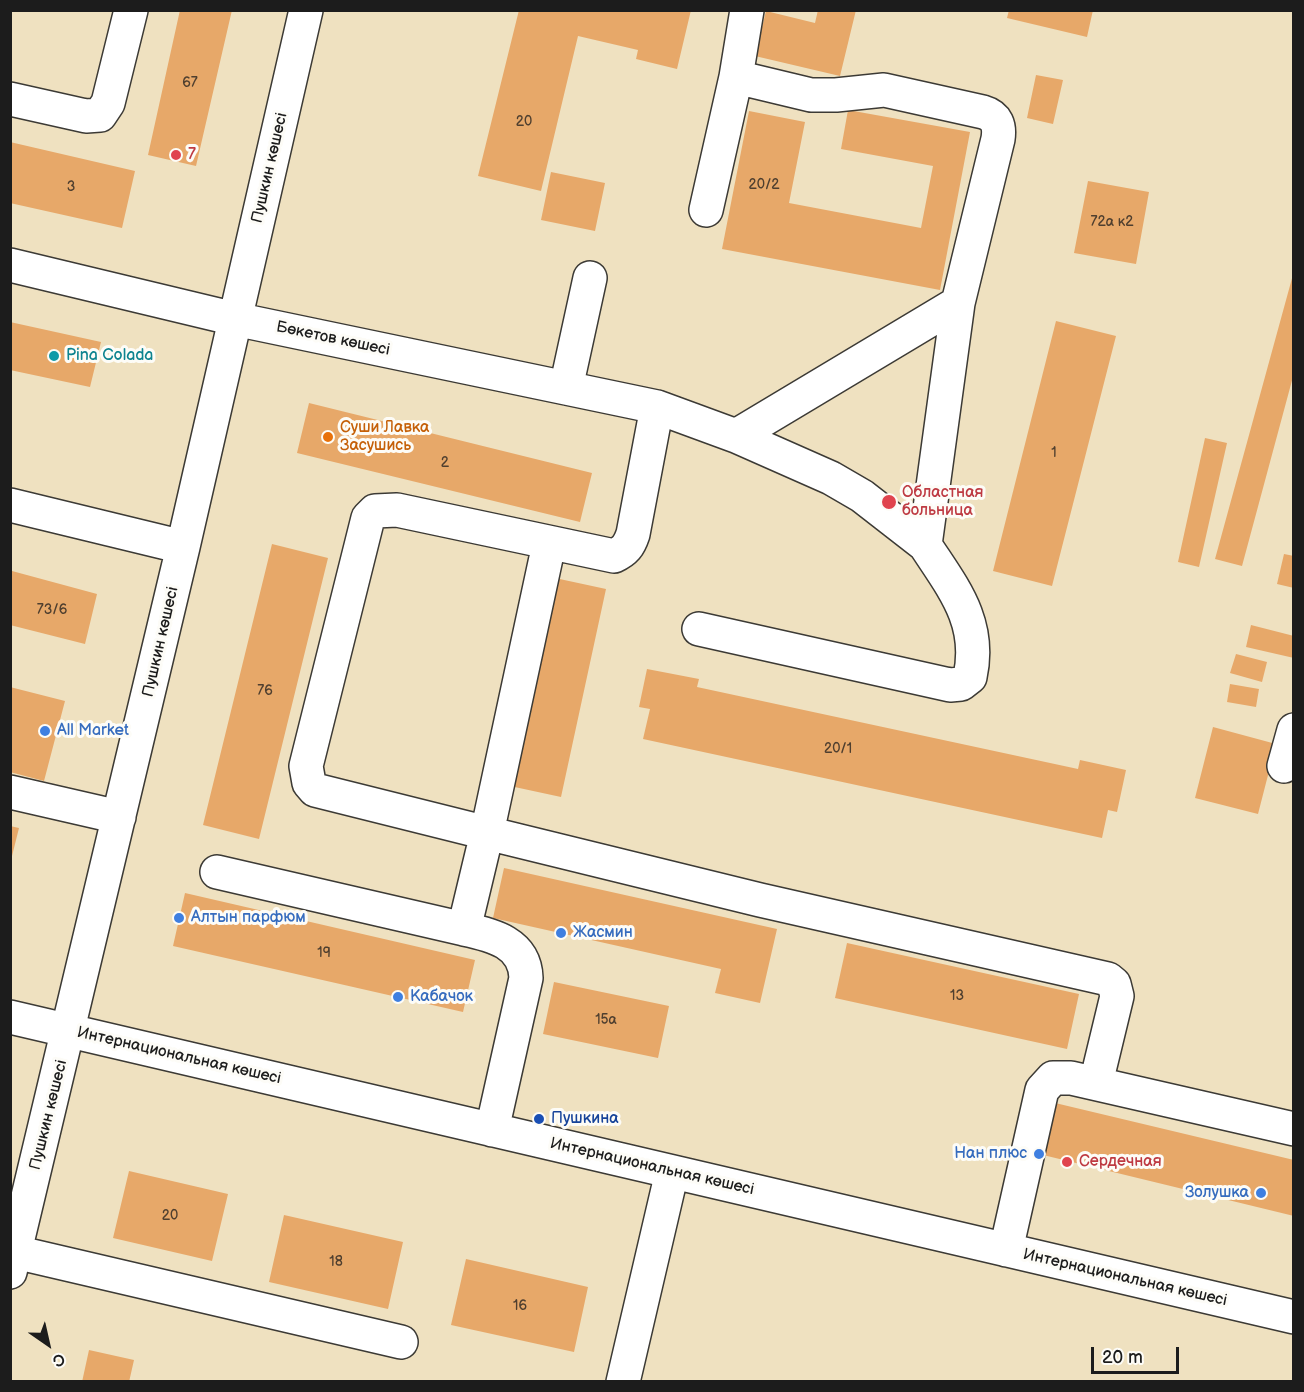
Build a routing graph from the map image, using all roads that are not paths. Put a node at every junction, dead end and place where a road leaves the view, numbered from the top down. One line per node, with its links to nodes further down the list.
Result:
1 (131, 10): 5 (street)
2 (306, 10): 10 (street, Пушкин көшесі)
3 (747, 10): 4 (street)
4 (736, 77): 6 (street); 9 (street)
5 (10, 99)
6 (706, 210)
7 (10, 265): 10 (street, Бөкетов көшесі)
8 (590, 278): 11 (street)
9 (958, 303): 13 (street); 16 (street)
10 (235, 319): 11 (street, Бөкетов көшесі); 17 (street, Пушкин көшесі)
11 (566, 388): 12 (street, Бөкетов көшесі)
12 (657, 407): 13 (street, Бөкетов көшесі); 15 (street)
13 (736, 436): 16 (street, Бөкетов көшесі)
14 (10, 505): 17 (street)
15 (549, 544): 23 (street); 23 (street)
16 (925, 545): 18 (street)
17 (183, 547): 22 (street, Пушкин көшесі)
18 (699, 629)
19 (1293, 730): 20 (street)
20 (1284, 766)
21 (10, 792): 22 (street)
22 (119, 817): 27 (street, Пушкин көшесі)
23 (487, 833): 25 (street); 28 (street)
24 (217, 872): 25 (street)
25 (464, 929): 30 (street)
26 (10, 1017): 27 (street, Интернациональная көшесі)
27 (70, 1031): 30 (street, Интернациональная көшесі); 33 (street, Пушкин көшесі)
28 (1096, 1083): 29 (street); 32 (street)
29 (1293, 1129)
30 (492, 1130): 31 (street, Интернациональная көшесі)
31 (672, 1172): 32 (street, Интернациональная көшесі); 36 (street)
32 (1006, 1250): 34 (street, Интернациональная көшесі)
33 (13, 1262): 35 (street)
34 (1293, 1317)
35 (401, 1342)
36 (623, 1382)

